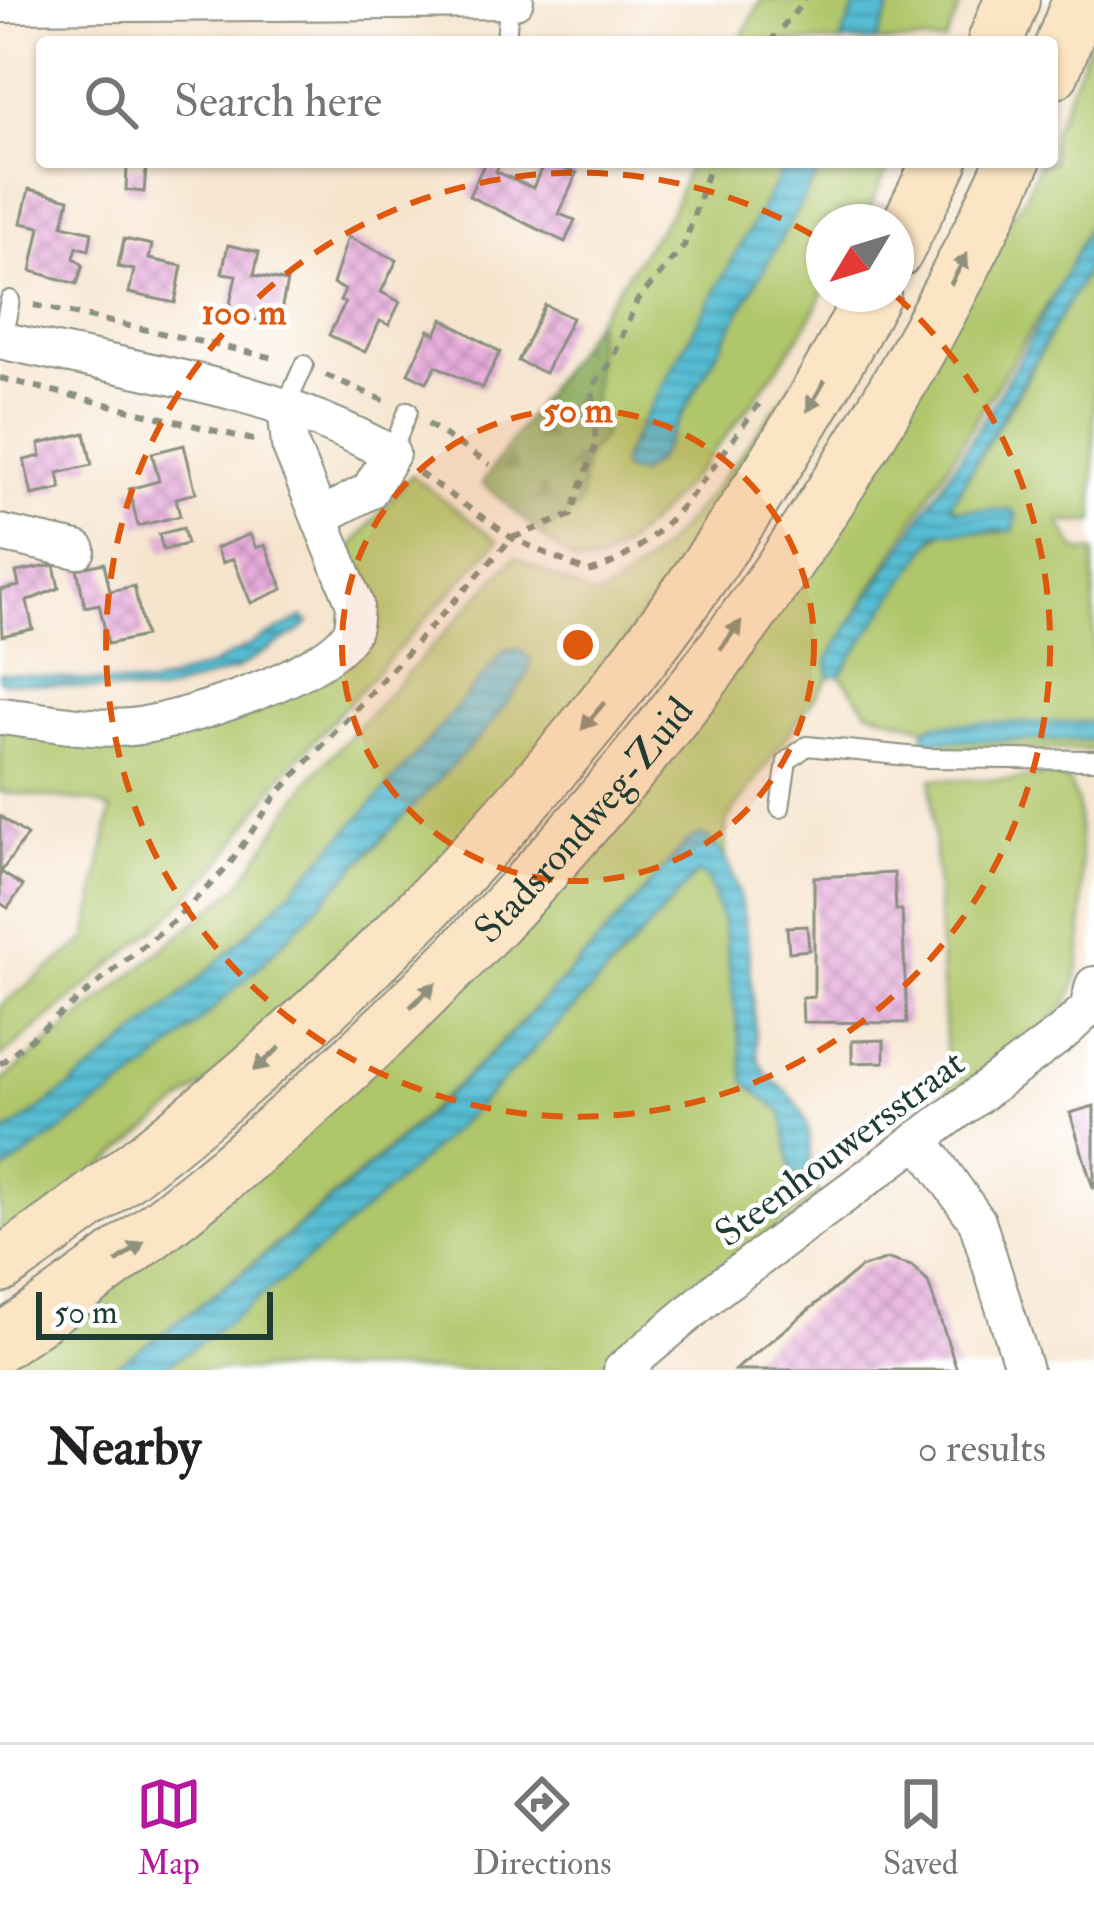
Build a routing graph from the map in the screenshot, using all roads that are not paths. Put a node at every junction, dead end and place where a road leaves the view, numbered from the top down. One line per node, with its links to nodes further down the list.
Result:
1 (1012, 0): 6 (main road)
2 (1080, 0): 7 (main road)
3 (512, 1): 4 (street); 5 (lane)
4 (0, 4)
5 (507, 36)
6 (997, 36)
7 (1058, 57)
8 (937, 168): 10 (main road)
9 (1010, 168): 27 (main road, Stadsrondweg-Zuid, one-way to 9)
10 (914, 215)
11 (10, 300): 13 (lane)
12 (863, 312): 26 (main road, Stadsrondweg-Zuid, one-way to 26)
13 (1, 344): 15 (street)
14 (304, 365): 15 (lane)
15 (286, 406): 17 (street); 18 (street)
16 (408, 411): 17 (lane)
17 (391, 454): 18 (street)
18 (320, 518): 21 (street)
19 (0, 533): 20 (street)
20 (76, 550)
21 (0, 716)
22 (1094, 760): 23 (lane)
23 (780, 808)
24 (1094, 985): 25 (street, Steenhouwersstraat)
25 (919, 1139): 28 (street, Steenhouwersstraat); 29 (street)
26 (0, 1267)
27 (0, 1343)
28 (622, 1370)
29 (1024, 1370)

